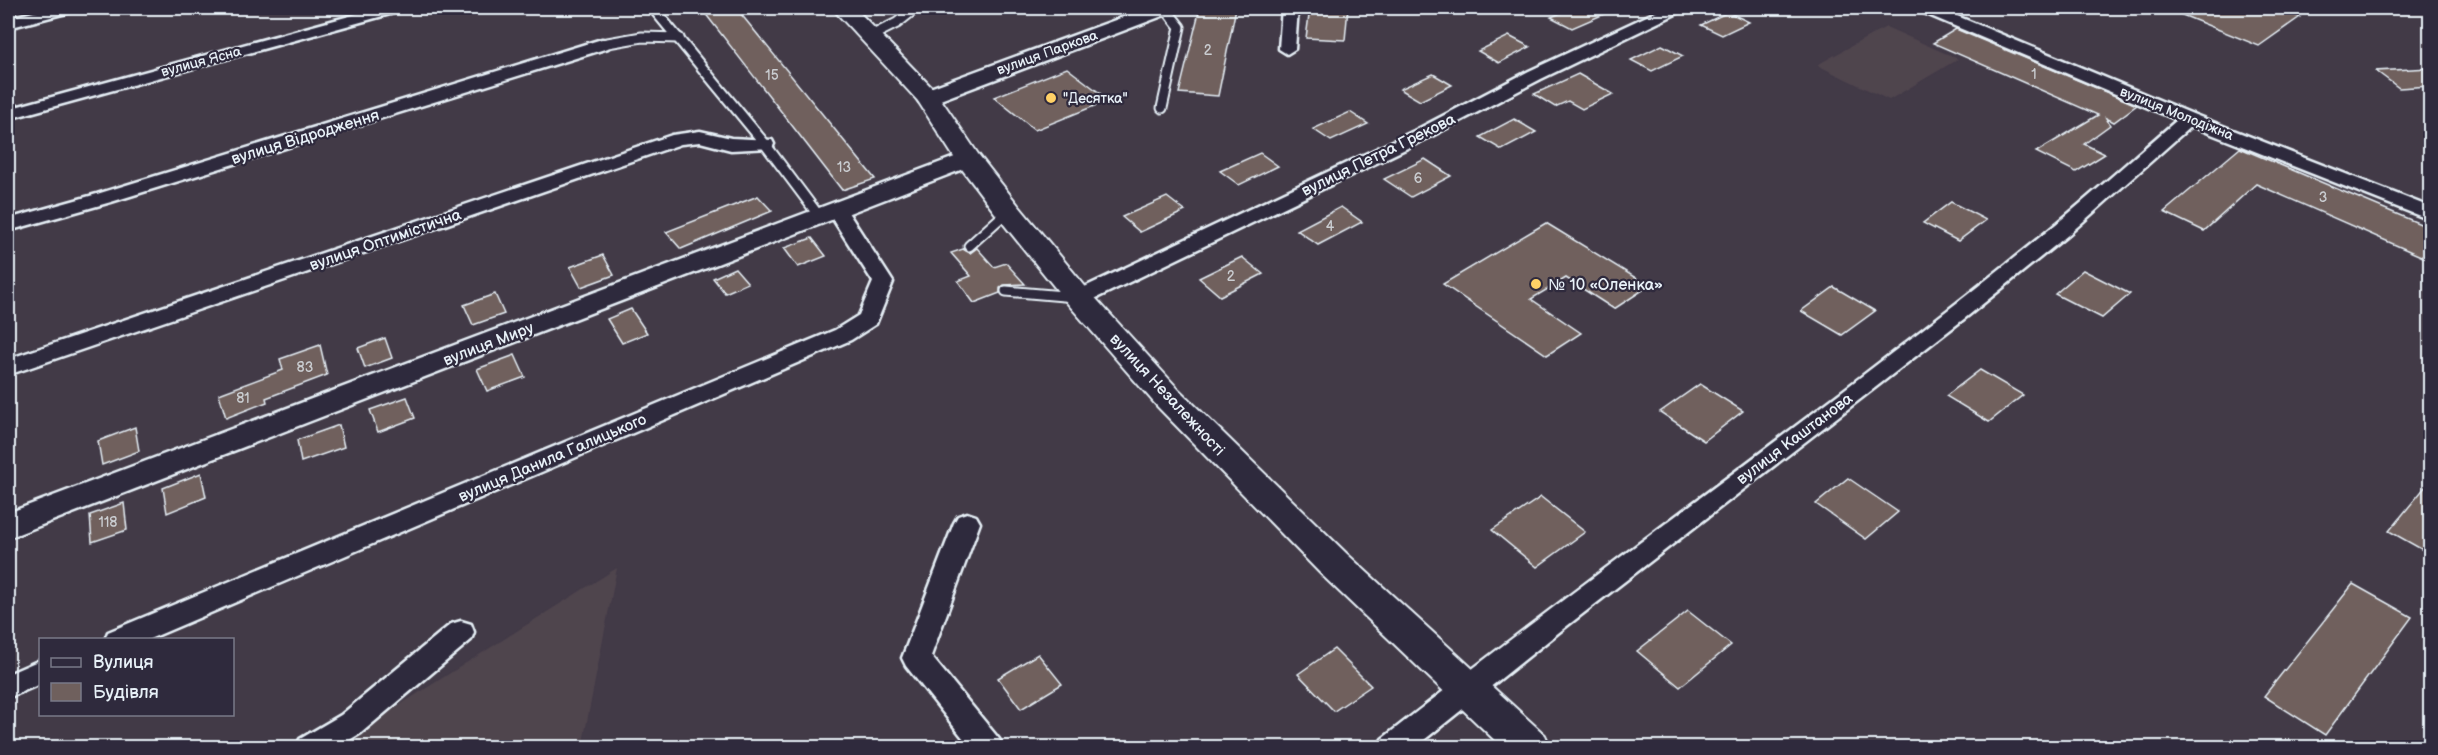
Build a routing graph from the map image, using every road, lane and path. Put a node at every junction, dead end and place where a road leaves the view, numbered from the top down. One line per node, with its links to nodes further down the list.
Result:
1 (68, 8): 10 (street)
2 (395, 8): 17 (street, вулиця Ясна)
3 (653, 8): 12 (lane)
4 (843, 8): 11 (main road, вулиця Незалежності)
5 (916, 8): 11 (lane)
6 (1166, 8): 15 (street, вулиця Паркова); 16 (lane)
7 (1290, 8): 14 (street)
8 (1676, 8): 27 (street, вулиця Петра Грекова)
9 (1924, 8): 18 (street, вулиця Молодіжна)
10 (8, 23)
11 (869, 37): 15 (main road, вулиця Незалежності)
12 (679, 38): 13 (lane); 19 (lane)
13 (602, 44): 24 (street, вулиця Відродження)
14 (1287, 50)
15 (927, 97): 20 (main road, вулиця Незалежності)
16 (1162, 108)
17 (8, 114)
18 (2189, 119): 23 (street, вулиця Молодіжна); 35 (street, вулиця Каштанова)
19 (765, 144): 22 (lane); 28 (street, вулиця Оптимістична)
20 (968, 159): 21 (main road, вулиця Незалежності); 22 (street, вулиця Миру)
21 (1008, 211): 25 (lane); 27 (main road, вулиця Незалежності)
22 (828, 213): 30 (street, вулиця Миру); 32 (street, вулиця Данила Галицького)
23 (2430, 214)
24 (8, 225)
25 (969, 246)
26 (1006, 291): 27 (lane)
27 (1079, 298): 35 (main road, вулиця Незалежності)
28 (8, 368)
29 (967, 523): 37 (street)
30 (8, 526)
31 (461, 632): 36 (street)
32 (120, 638)
33 (39, 672): 34 (street)
34 (8, 686)
35 (1466, 687): 38 (street, вулиця Каштанова); 39 (main road, вулиця Незалежності)
36 (310, 747)
37 (989, 747)
38 (1392, 747)
39 (1531, 747)

